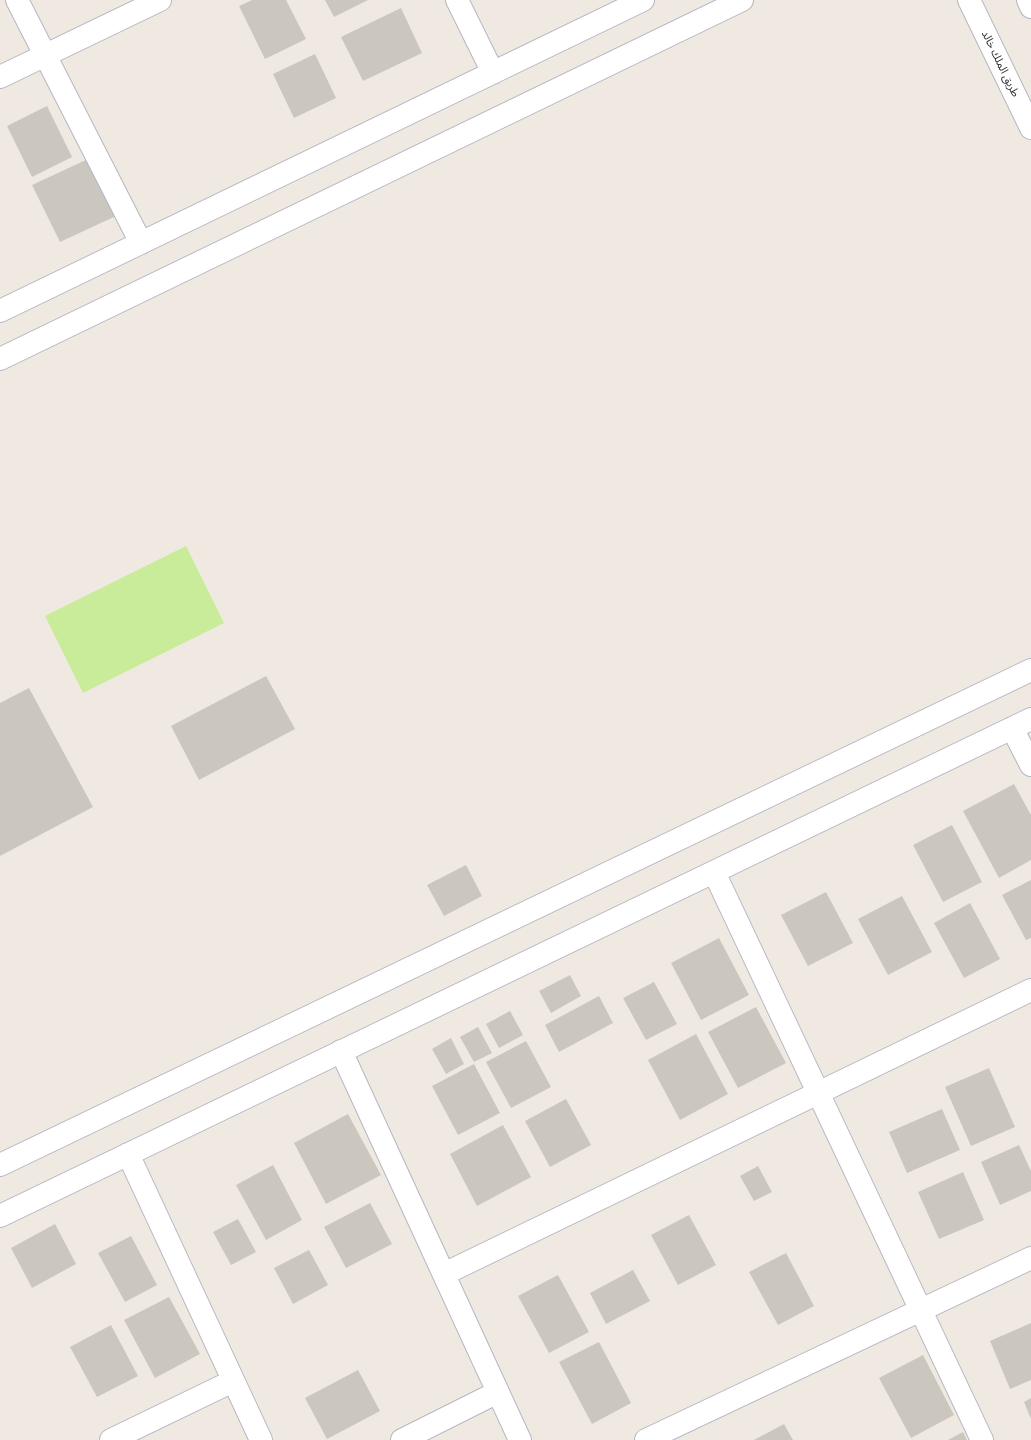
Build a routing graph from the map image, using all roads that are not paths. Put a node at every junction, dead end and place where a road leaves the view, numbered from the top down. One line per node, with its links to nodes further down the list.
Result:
1 (17, 0): 9 (street)
2 (160, 0): 9 (street)
3 (456, 0): 10 (street)
4 (643, 0): 10 (street)
5 (742, 0): 15 (street)
6 (970, 0): 12 (street, طريق الملك خالد)
7 (1028, 0): 8 (street)
8 (1031, 7)
9 (45, 55): 11 (street); 13 (street)
10 (493, 73): 13 (street)
11 (0, 77)
12 (1031, 128)
13 (141, 243): 14 (street)
14 (0, 311)
15 (0, 359)
16 (1031, 670): 24 (street)
17 (1022, 724): 18 (street); 19 (street)
18 (1031, 765)
19 (714, 872): 21 (street); 22 (street)
20 (1031, 990): 22 (street)
21 (341, 1051): 23 (street); 27 (street)
22 (818, 1093): 27 (street); 28 (street)
23 (128, 1154): 25 (street); 29 (street)
24 (0, 1165)
25 (0, 1216)
26 (1031, 1258): 28 (street)
27 (444, 1274): 30 (street)
28 (920, 1311): 35 (street); 36 (street)
29 (233, 1381): 31 (street); 32 (street)
30 (498, 1392): 33 (street); 34 (street)
31 (111, 1440)
32 (261, 1440)
33 (402, 1440)
34 (520, 1440)
35 (646, 1440)
36 (982, 1440)

